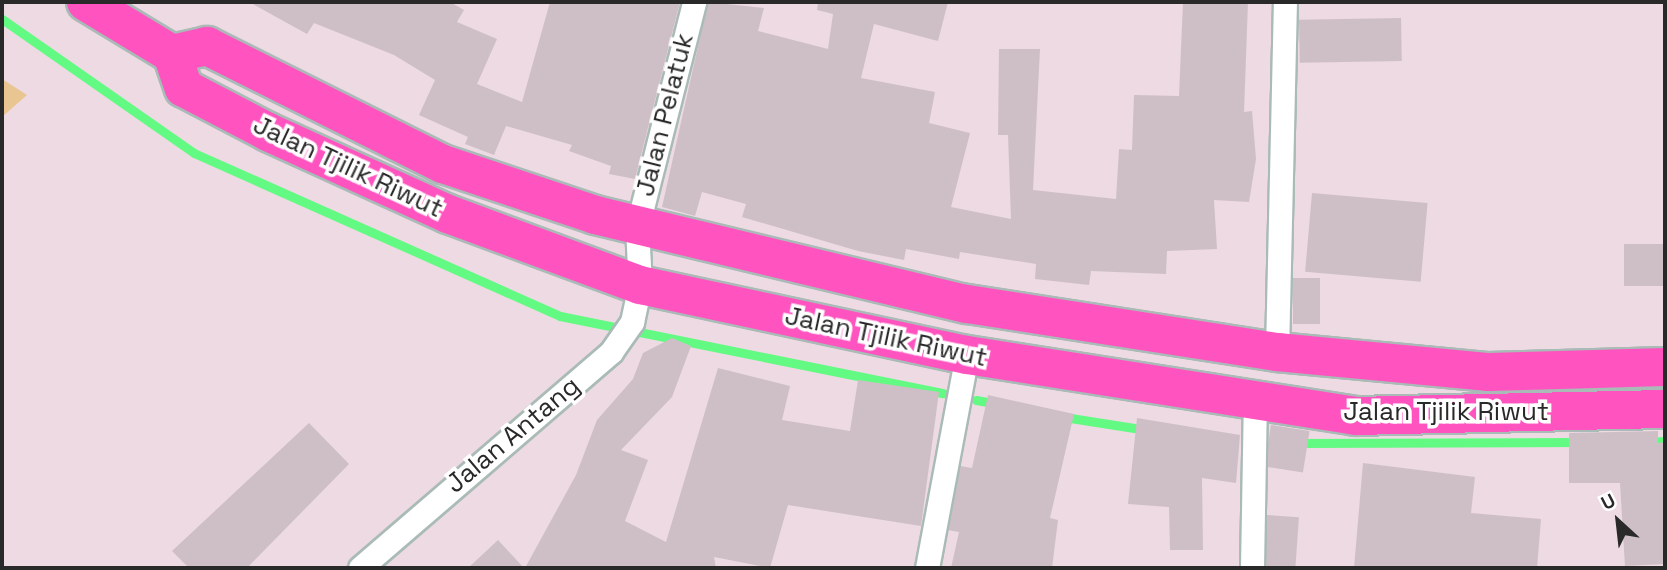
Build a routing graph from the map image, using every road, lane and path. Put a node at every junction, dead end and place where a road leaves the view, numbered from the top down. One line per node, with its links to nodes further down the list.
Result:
1 (86, 2): 4 (highway)
2 (694, 2): 5 (street, Jalan Pelatuk)
3 (1285, 2): 7 (street)
4 (172, 54): 5 (highway, Jalan Tjilik Riwut); 6 (highway, Jalan Tjilik Riwut)
5 (637, 228): 6 (street, Jalan Pelatuk); 7 (highway, Jalan Tjilik Riwut)
6 (639, 285): 8 (highway, Jalan Tjilik Riwut); 12 (street, Jalan Antang)
7 (1278, 352): 9 (highway, Jalan Tjilik Riwut)
8 (967, 355): 10 (highway, Jalan Tjilik Riwut); 13 (street)
9 (1665, 367)
10 (1255, 402): 11 (highway, Jalan Tjilik Riwut); 14 (street)
11 (1665, 409)
12 (360, 568)
13 (927, 568)
14 (1252, 568)

